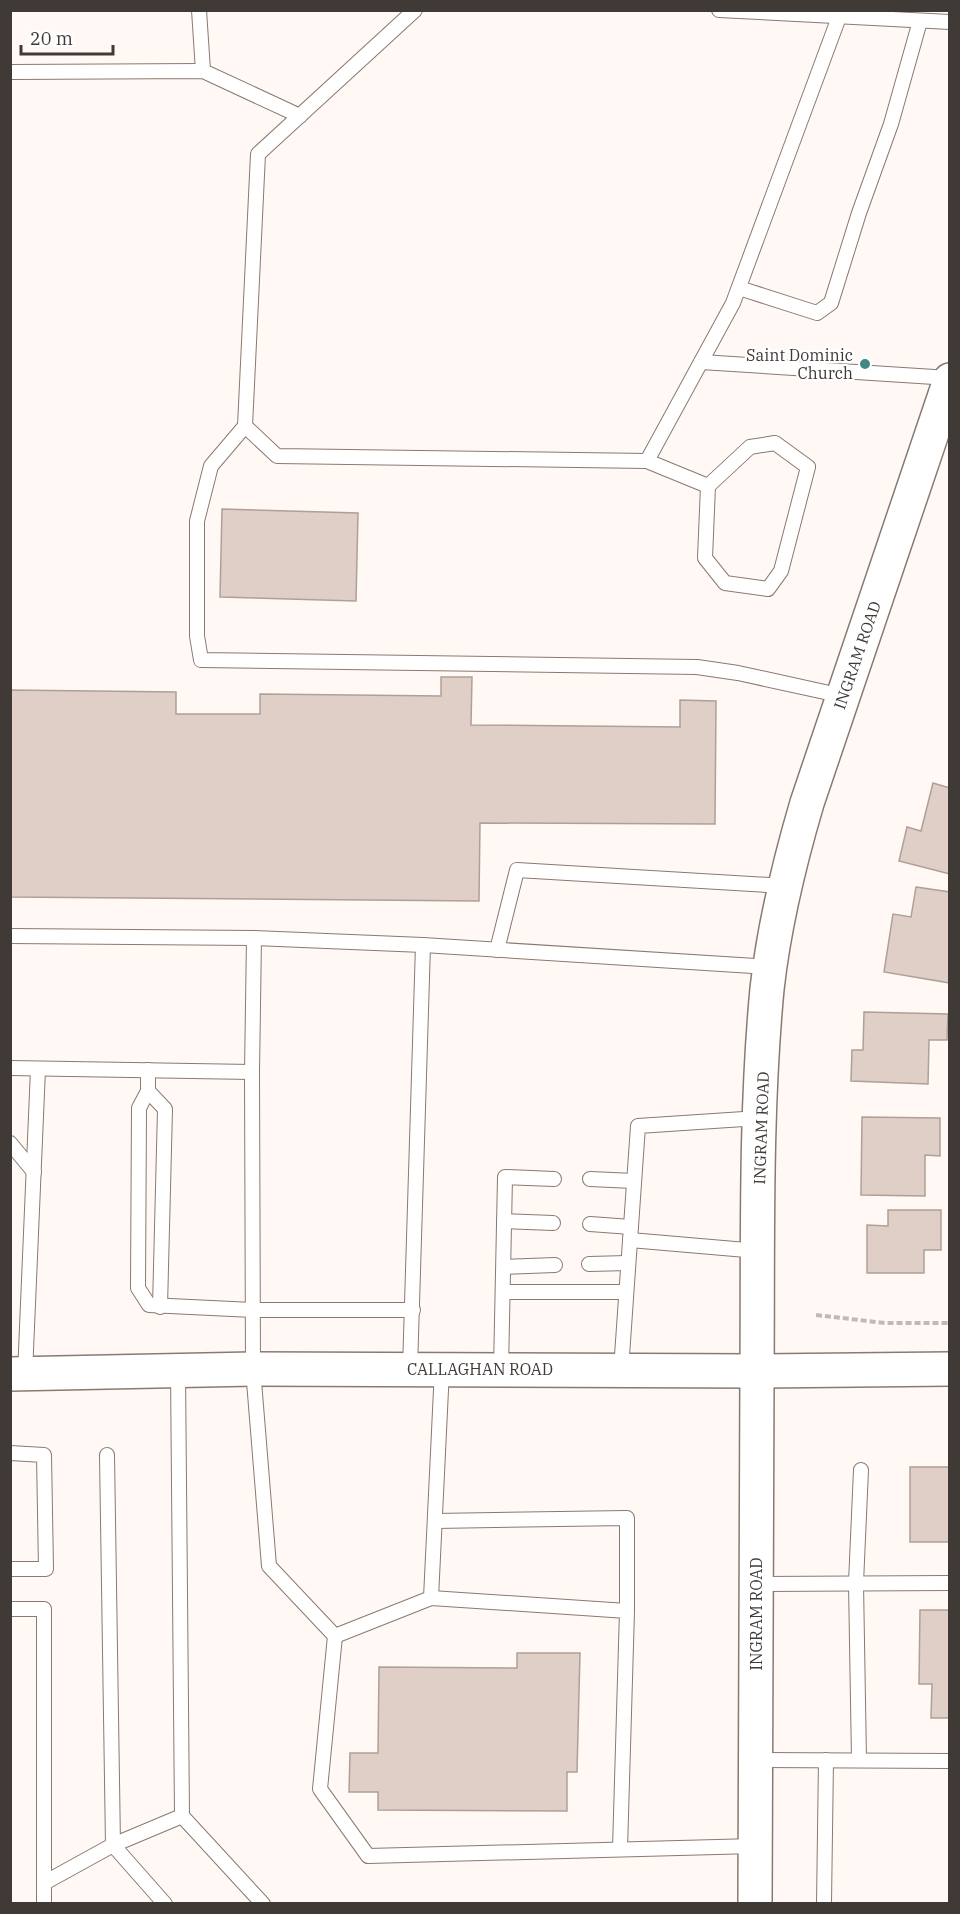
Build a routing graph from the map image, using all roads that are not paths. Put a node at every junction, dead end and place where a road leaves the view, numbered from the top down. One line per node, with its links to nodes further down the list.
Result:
1 (199, 10): 7 (lane)
2 (415, 10): 9 (lane)
3 (719, 10): 4 (lane)
4 (839, 17): 5 (lane); 10 (lane)
5 (920, 21): 6 (lane); 10 (lane)
6 (950, 22)
7 (203, 71): 8 (lane); 9 (lane)
8 (10, 72)
9 (300, 116): 13 (lane)
10 (738, 288): 11 (lane)
11 (701, 362): 12 (lane); 14 (lane)
12 (950, 379): 16 (main road, INGRAM ROAD)
13 (245, 426): 14 (lane); 16 (lane)
14 (647, 461): 15 (lane)
15 (708, 486): 15 (lane)
16 (843, 696): 17 (main road, INGRAM ROAD)
17 (785, 886): 21 (lane); 22 (main road, INGRAM ROAD)
18 (10, 936): 19 (lane)
19 (254, 939): 20 (lane); 26 (lane)
20 (423, 945): 21 (lane); 47 (lane)
21 (497, 950): 22 (lane)
22 (771, 967): 28 (main road, INGRAM ROAD)
23 (10, 1068): 24 (lane)
24 (38, 1069): 25 (lane); 30 (lane)
25 (148, 1070): 26 (lane); 27 (lane)
26 (252, 1072): 46 (lane)
27 (148, 1091): 45 (lane); 45 (lane)
28 (759, 1118): 33 (lane); 38 (main road, INGRAM ROAD)
29 (10, 1143): 30 (lane)
30 (34, 1172): 56 (lane)
31 (554, 1179): 34 (lane)
32 (590, 1179): 33 (lane)
33 (634, 1181): 37 (lane)
34 (504, 1221): 35 (lane); 42 (lane)
35 (553, 1223)
36 (590, 1224): 37 (lane)
37 (630, 1233): 38 (lane); 39 (lane)
38 (758, 1251): 54 (main road, INGRAM ROAD)
39 (628, 1263): 40 (lane); 44 (lane)
40 (589, 1264)
41 (555, 1265): 42 (lane)
42 (504, 1267): 43 (lane)
43 (503, 1292): 44 (lane); 51 (lane)
44 (626, 1292): 53 (lane)
45 (160, 1307): 46 (lane)
46 (253, 1310): 47 (lane); 48 (lane)
47 (413, 1310): 49 (lane)
48 (253, 1369): 49 (main road, CALLAGHAN ROAD); 55 (main road, CALLAGHAN ROAD); 68 (lane)
49 (410, 1369): 50 (main road, CALLAGHAN ROAD)
50 (442, 1369): 51 (main road, CALLAGHAN ROAD); 60 (lane)
51 (501, 1369): 53 (main road, CALLAGHAN ROAD)
52 (950, 1369): 54 (main road, CALLAGHAN ROAD)
53 (621, 1370): 54 (main road, CALLAGHAN ROAD)
54 (757, 1371): 64 (main road, INGRAM ROAD)
55 (178, 1372): 56 (main road, CALLAGHAN ROAD); 73 (lane)
56 (18, 1374)
57 (10, 1453): 61 (lane)
58 (107, 1455): 74 (lane)
59 (861, 1470): 62 (lane)
60 (435, 1521): 65 (lane); 67 (lane)
61 (10, 1569)
62 (856, 1583): 63 (lane); 64 (lane); 71 (lane)
63 (950, 1583)
64 (756, 1584): 69 (main road, INGRAM ROAD)
65 (432, 1598): 67 (lane); 68 (lane)
66 (10, 1609): 77 (lane)
67 (627, 1611): 76 (lane)
68 (334, 1636): 76 (lane)
69 (756, 1760): 70 (lane); 75 (main road, INGRAM ROAD)
70 (826, 1761): 71 (lane); 82 (lane)
71 (859, 1761): 72 (lane)
72 (950, 1761)
73 (182, 1816): 74 (lane); 80 (lane)
74 (113, 1845): 77 (lane); 79 (lane)
75 (755, 1846): 76 (lane); 81 (main road, INGRAM ROAD)
76 (620, 1849)
77 (44, 1883): 78 (lane)
78 (44, 1904)
79 (165, 1904)
80 (263, 1904)
81 (755, 1904)
82 (824, 1904)

